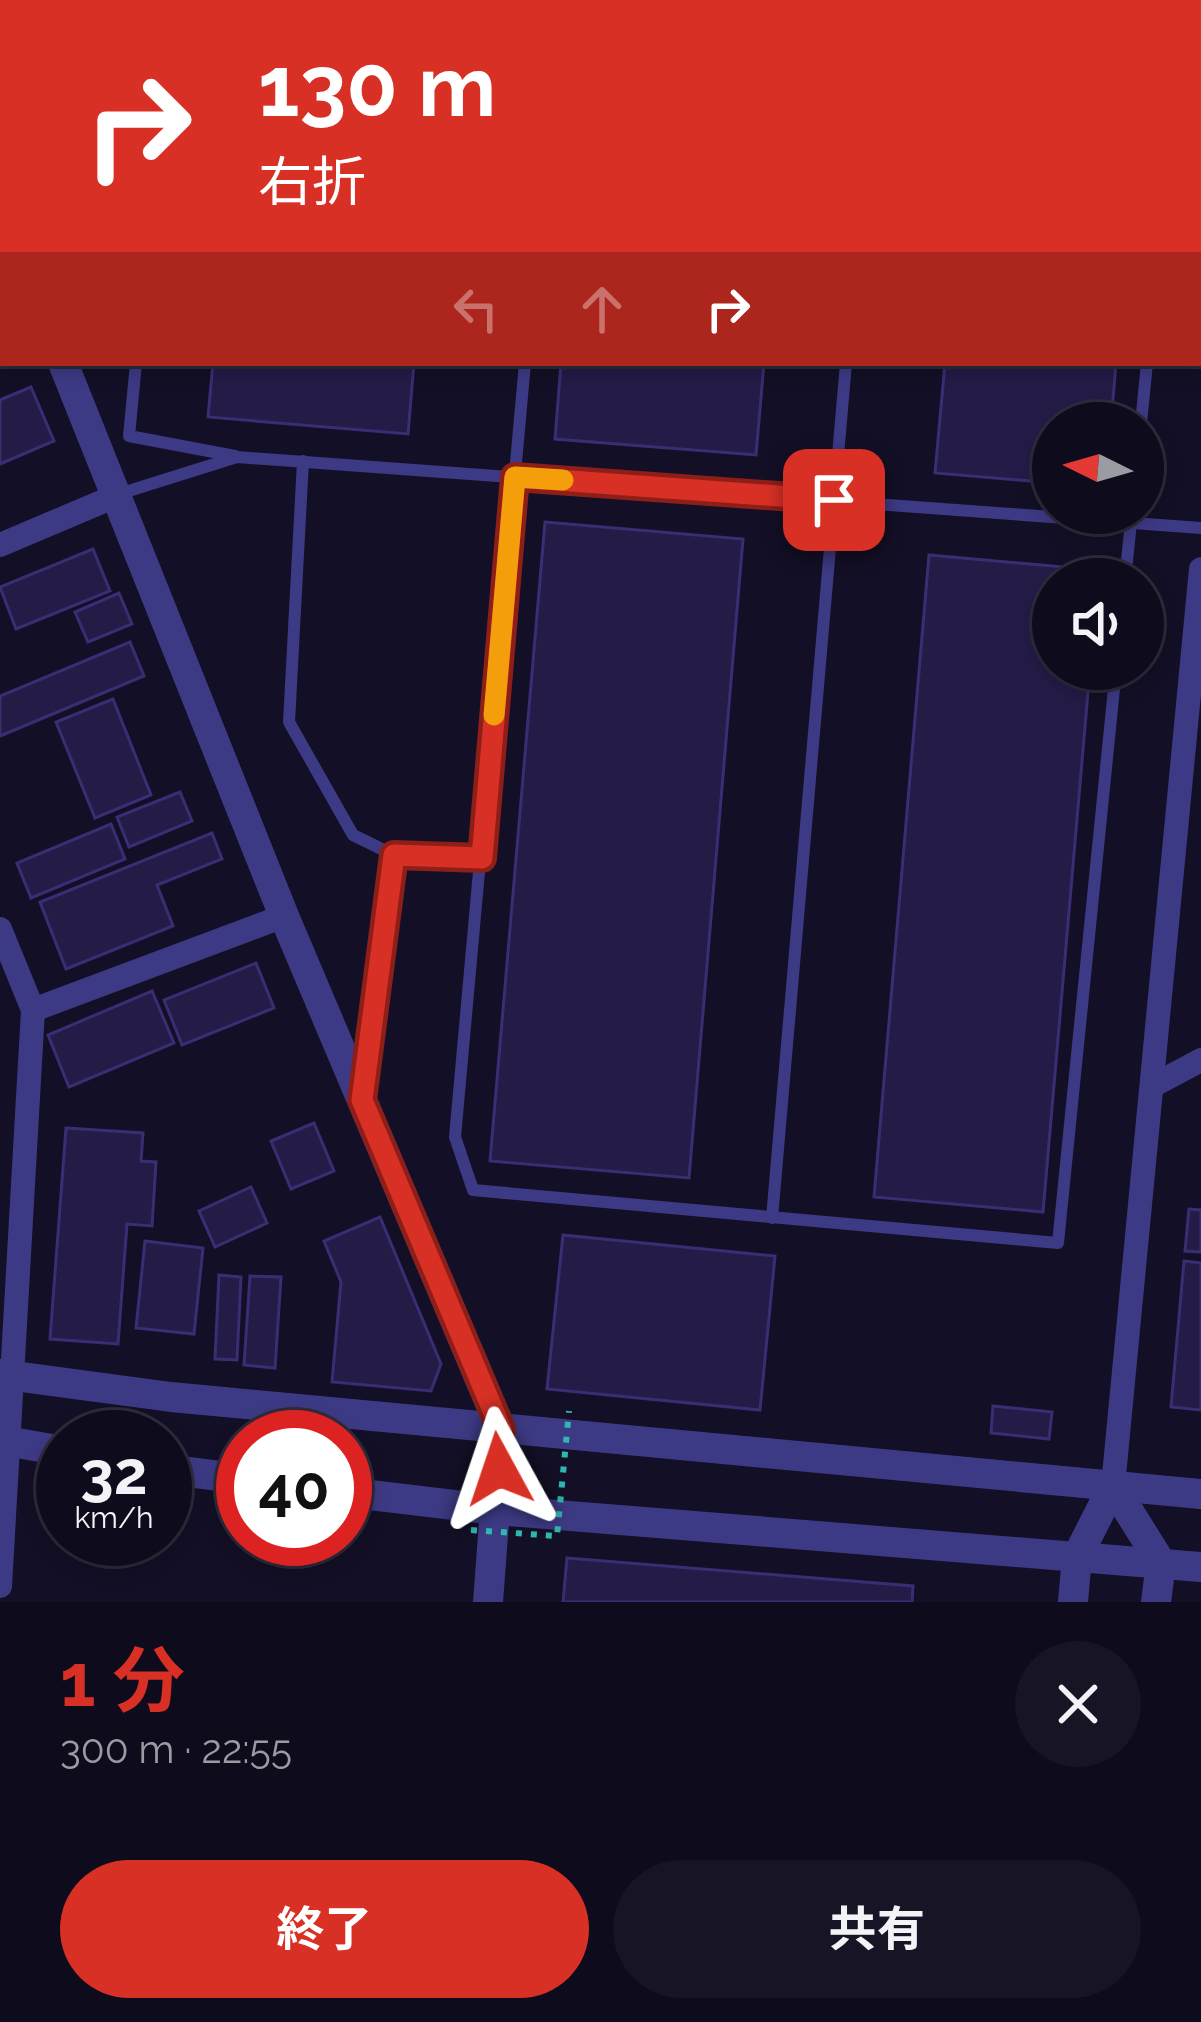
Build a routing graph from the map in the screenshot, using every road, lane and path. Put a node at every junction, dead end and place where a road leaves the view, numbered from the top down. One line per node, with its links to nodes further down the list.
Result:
1 (64, 366): 10 (street)
2 (136, 366): 7 (lane)
3 (525, 366): 9 (lane)
4 (846, 366): 11 (lane)
5 (1147, 366): 6 (lane)
6 (1143, 402)
7 (237, 457): 8 (lane); 10 (lane)
8 (303, 461): 9 (lane); 18 (lane)
9 (515, 477): 11 (lane); 19 (lane)
10 (118, 494): 15 (street); 20 (street)
11 (834, 500): 12 (lane); 26 (lane)
12 (1032, 512)
13 (1164, 523): 14 (lane)
14 (1201, 528)
15 (0, 545)
16 (1201, 569): 24 (street)
17 (1114, 690): 26 (lane)
18 (394, 855): 19 (lane); 25 (lane)
19 (482, 858): 26 (lane)
20 (284, 916): 22 (street); 25 (street)
21 (0, 929): 22 (street)
22 (33, 1010): 27 (street)
23 (1201, 1060): 24 (street)
24 (1156, 1084): 32 (street)
25 (362, 1100): 29 (street)
26 (772, 1217)
27 (6, 1375): 29 (street); 30 (street)
28 (568, 1411): 36 (path, bridge)
29 (501, 1429): 32 (street); 35 (street)
30 (3, 1440): 31 (street); 40 (street)
31 (36, 1446)
32 (1113, 1486): 33 (street); 37 (street); 38 (street)
33 (1201, 1494)
34 (372, 1495): 35 (street)
35 (496, 1510): 37 (street); 41 (street)
36 (471, 1530)
37 (1077, 1557): 38 (street); 42 (street)
38 (1161, 1563): 39 (street); 43 (street)
39 (1201, 1567)
40 (0, 1586)
41 (488, 1602)
42 (1073, 1602)
43 (1156, 1602)

